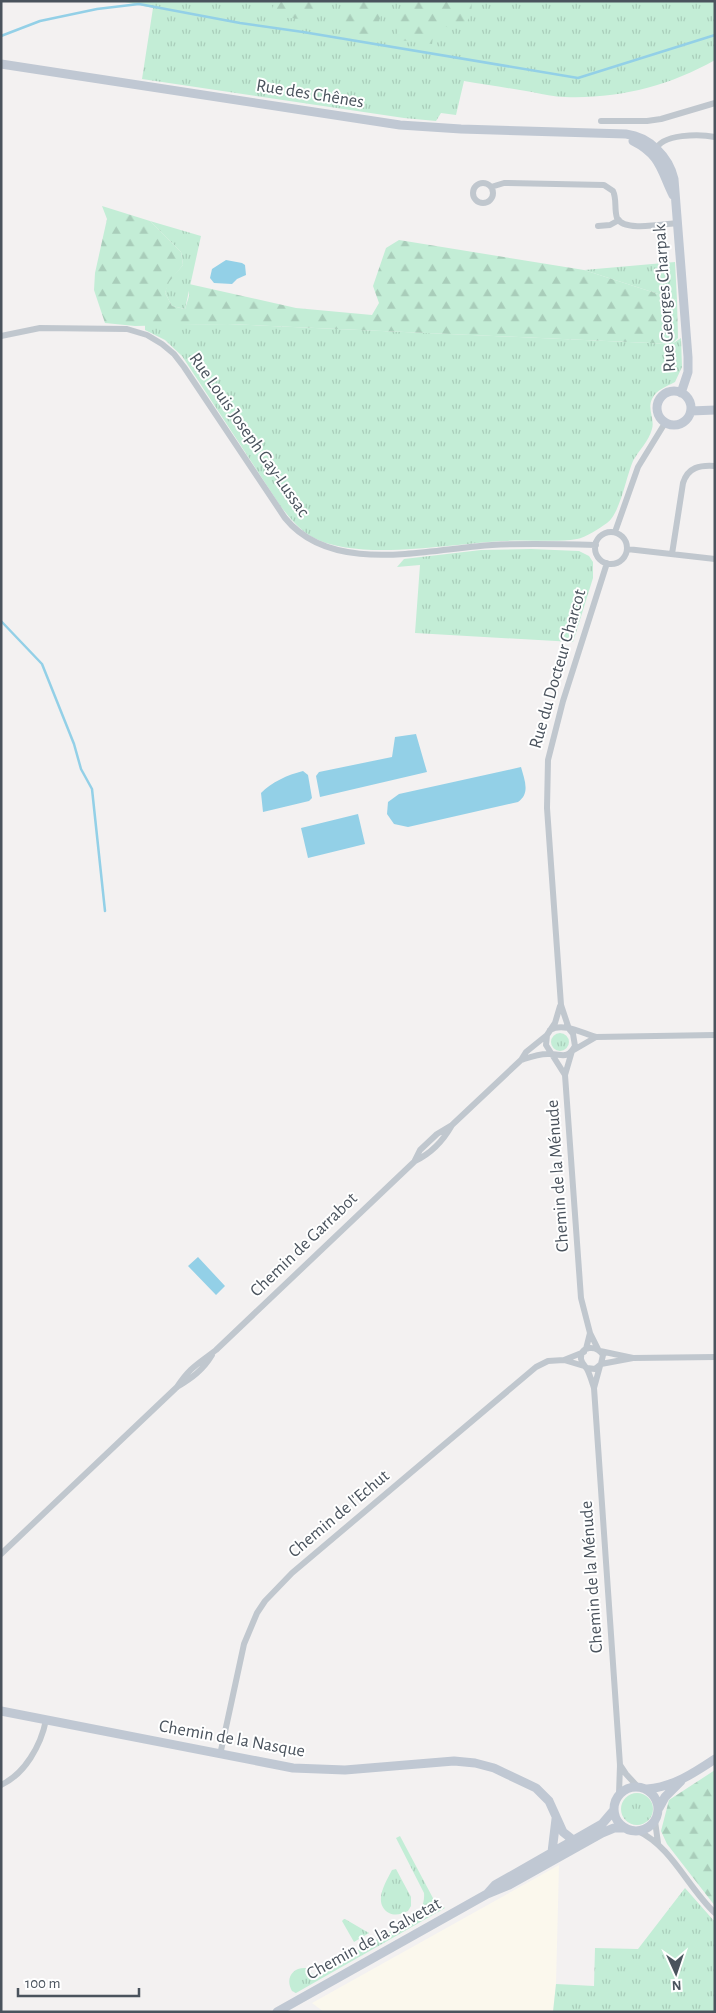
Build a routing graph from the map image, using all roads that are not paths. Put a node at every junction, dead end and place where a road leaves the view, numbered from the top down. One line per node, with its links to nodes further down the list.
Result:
1 (1, 64): 5 (street, Rue des Chênes)
2 (715, 103): 3 (street)
3 (601, 121)
4 (715, 137): 5 (street)
5 (651, 149): 7 (street, Rue Georges Charpak); 7 (street, Rue Georges Charpak)
6 (490, 187): 8 (street)
7 (675, 200): 9 (street, Rue Georges Charpak)
8 (619, 220): 9 (street); 10 (street)
9 (677, 223): 12 (street, Rue Georges Charpak)
10 (598, 226)
11 (1, 336): 18 (street, Rue Louis Joseph Gay-Lussac)
12 (681, 393): 14 (street); 15 (street)
13 (715, 410): 14 (street)
14 (691, 411): 15 (street)
15 (665, 423): 17 (street)
16 (715, 466): 20 (street)
17 (615, 532): 18 (street); 19 (street)
18 (596, 546): 22 (street)
19 (627, 549): 20 (street); 22 (street)
20 (672, 554): 21 (street)
21 (715, 559)
22 (607, 562): 23 (street, Rue du Docteur Charcot)
23 (560, 1005): 24 (street); 25 (street)
24 (568, 1029): 25 (street); 27 (street); 28 (street)
25 (549, 1033): 29 (street); 30 (street, Chemin de Garrabot)
26 (715, 1035): 27 (street)
27 (596, 1037): 28 (street)
28 (572, 1051): 29 (street); 31 (street, Chemin de la Ménude)
29 (552, 1053): 30 (street); 31 (street, Chemin de la Ménude)
30 (521, 1060): 41 (street, Chemin de Garrabot)
31 (565, 1075): 32 (street, Chemin de la Ménude)
32 (590, 1333): 33 (street, Chemin de la Ménude); 34 (street, Chemin de la Ménude)
33 (599, 1350): 34 (street); 36 (street); 38 (street)
34 (585, 1351): 37 (street, Chemin de l'Echut); 39 (street)
35 (715, 1357): 36 (street)
36 (633, 1358): 38 (street)
37 (564, 1360): 39 (street, Chemin de l'Echut); 44 (street, Chemin de l'Echut)
38 (600, 1365): 39 (street); 40 (street, Chemin de la Ménude)
39 (585, 1367): 40 (street, Chemin de la Ménude)
40 (594, 1388): 46 (street, Chemin de la Ménude)
41 (1, 1554)
42 (1, 1711): 43 (street, Chemin de la Nasque)
43 (46, 1720): 44 (street, Chemin de la Nasque); 48 (street)
44 (220, 1755): 53 (street, Chemin de la Nasque)
45 (715, 1759): 47 (street)
46 (620, 1765): 49 (street); 50 (street, Chemin de la Ménude)
47 (683, 1779): 49 (street); 51 (street)
48 (1, 1786)
49 (642, 1788): 50 (street); 51 (street)
50 (619, 1794): 52 (street)
51 (658, 1808): 54 (street)
52 (614, 1810): 55 (street); 57 (street, Chemin de la Salvetat)
53 (556, 1819): 57 (street, Chemin de la Nasque); 59 (street)
54 (655, 1821): 56 (street); 58 (street)
55 (625, 1828): 56 (street); 60 (street, Chemin de la Salvetat)
56 (638, 1831): 58 (street)
57 (573, 1840): 59 (street, Chemin de la Salvetat)
58 (658, 1843): 61 (street)
59 (552, 1852): 60 (street, Chemin de la Salvetat)
60 (487, 1894): 62 (street, Chemin de la Salvetat)
61 (715, 1913)
62 (277, 2012)

